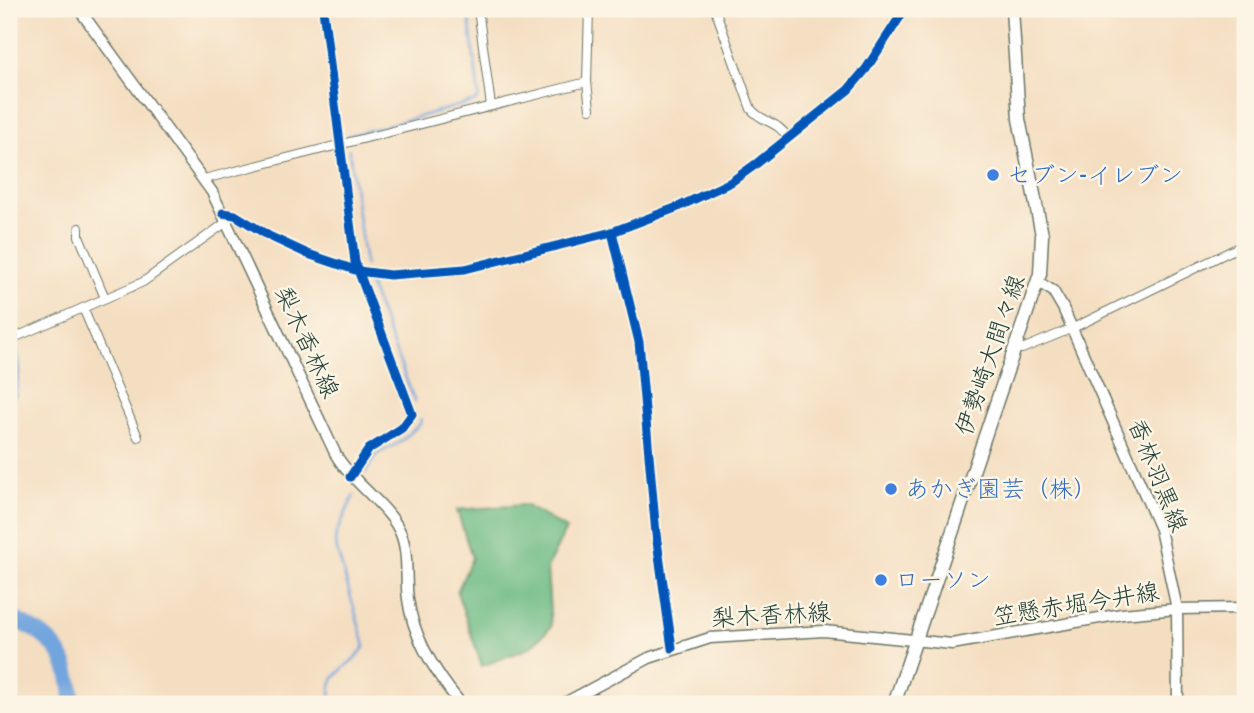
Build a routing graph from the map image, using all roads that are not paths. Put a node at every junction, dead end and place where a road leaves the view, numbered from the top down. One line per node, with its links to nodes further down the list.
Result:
1 (79, 9): 13 (main road, 梨木香林線)
2 (323, 9): 12 (street)
3 (478, 9): 9 (street)
4 (589, 9): 8 (street)
5 (715, 9): 11 (street)
6 (905, 9): 11 (street)
7 (1012, 9): 19 (main road, 伊勢崎大間々線)
8 (587, 82): 9 (street); 10 (street)
9 (491, 106): 12 (street)
10 (590, 109)
11 (788, 138): 16 (street)
12 (342, 145): 13 (street); 18 (street)
13 (204, 179): 14 (main road, 梨木香林線)
14 (225, 217): 18 (street); 20 (street); 26 (main road, 梨木香林線)
15 (79, 228): 20 (street)
16 (612, 232): 18 (street); 30 (street)
17 (1245, 244): 22 (street)
18 (358, 271): 26 (street)
19 (1038, 282): 22 (main road, 香林羽黒線); 24 (main road, 伊勢崎大間々線)
20 (105, 298): 21 (street)
21 (83, 307): 23 (street); 25 (street)
22 (1073, 328): 24 (street); 28 (main road, 香林羽黒線)
23 (12, 338)
24 (1014, 348): 29 (main road, 伊勢崎大間々線)
25 (138, 437)
26 (350, 477): 31 (main road, 梨木香林線)
27 (1245, 608): 28 (main road, 笠懸赤堀今井線)
28 (1177, 609): 29 (main road, 笠懸赤堀今井線); 34 (main road, 香林羽黒線)
29 (913, 642): 30 (main road, 梨木香林線); 33 (main road, 伊勢崎大間々線)
30 (672, 648): 32 (main road, 梨木香林線)
31 (461, 704)
32 (563, 704)
33 (894, 704)
34 (1178, 704)

